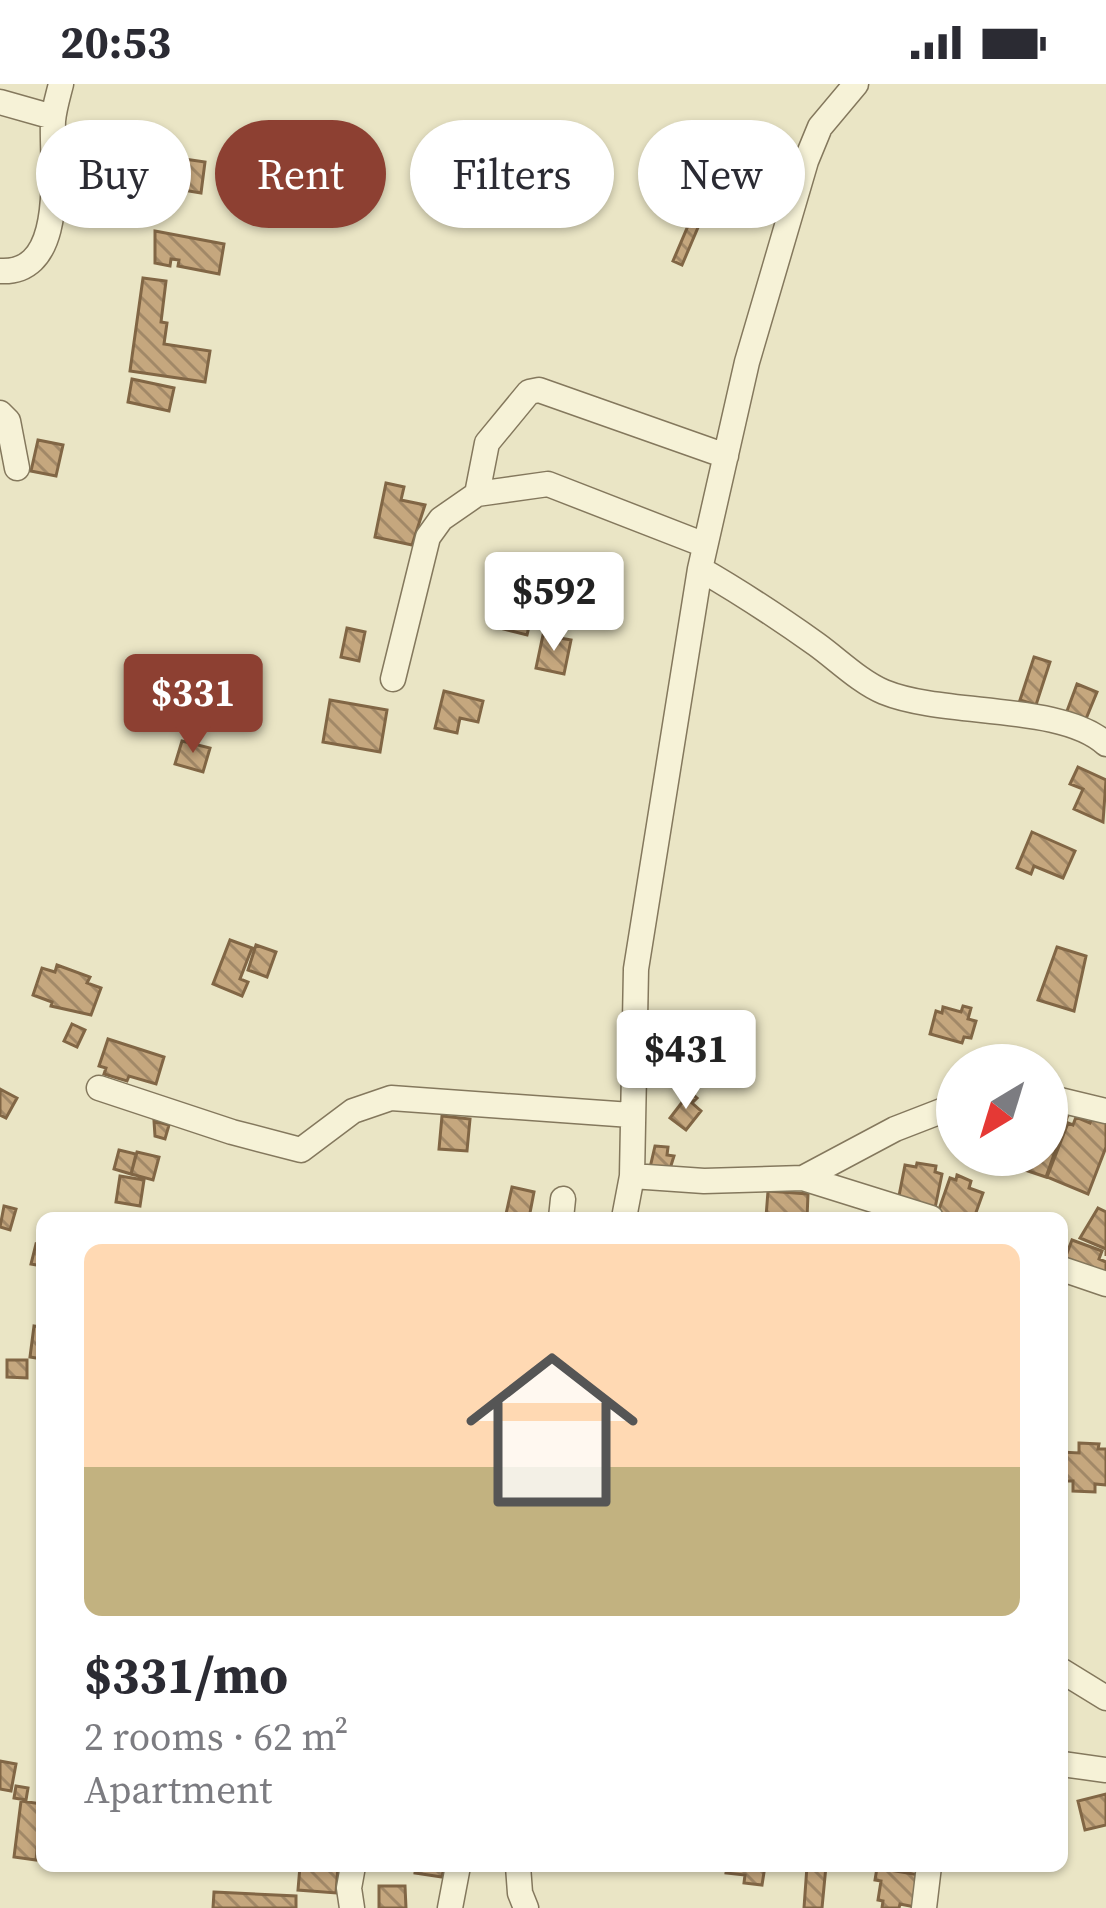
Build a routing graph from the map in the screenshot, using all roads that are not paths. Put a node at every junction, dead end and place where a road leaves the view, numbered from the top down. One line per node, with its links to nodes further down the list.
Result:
1 (61, 84): 4 (street)
2 (856, 84): 7 (street)
3 (0, 102): 4 (street)
4 (53, 117): 5 (street)
5 (0, 271)
6 (0, 412): 8 (street)
7 (726, 456): 9 (street); 10 (street)
8 (17, 468)
9 (477, 494): 10 (street); 11 (street)
10 (702, 557): 12 (street); 17 (street)
11 (393, 679)
12 (1106, 744)
13 (99, 1088): 17 (street)
14 (1068, 1101): 15 (street)
15 (1106, 1111)
16 (936, 1113): 19 (street)
17 (631, 1115): 18 (street)
18 (632, 1176): 19 (street); 20 (street)
19 (803, 1178): 21 (street)
20 (625, 1212)
21 (912, 1212)
22 (1068, 1271): 23 (street)
23 (1106, 1284)
24 (1068, 1675): 25 (street)
25 (1106, 1698)
26 (1068, 1765): 27 (street)
27 (1106, 1770)
28 (352, 1872): 32 (street)
29 (457, 1872): 33 (street)
30 (518, 1872): 34 (street)
31 (928, 1872): 35 (street)
32 (352, 1908)
33 (450, 1908)
34 (526, 1908)
35 (923, 1908)

